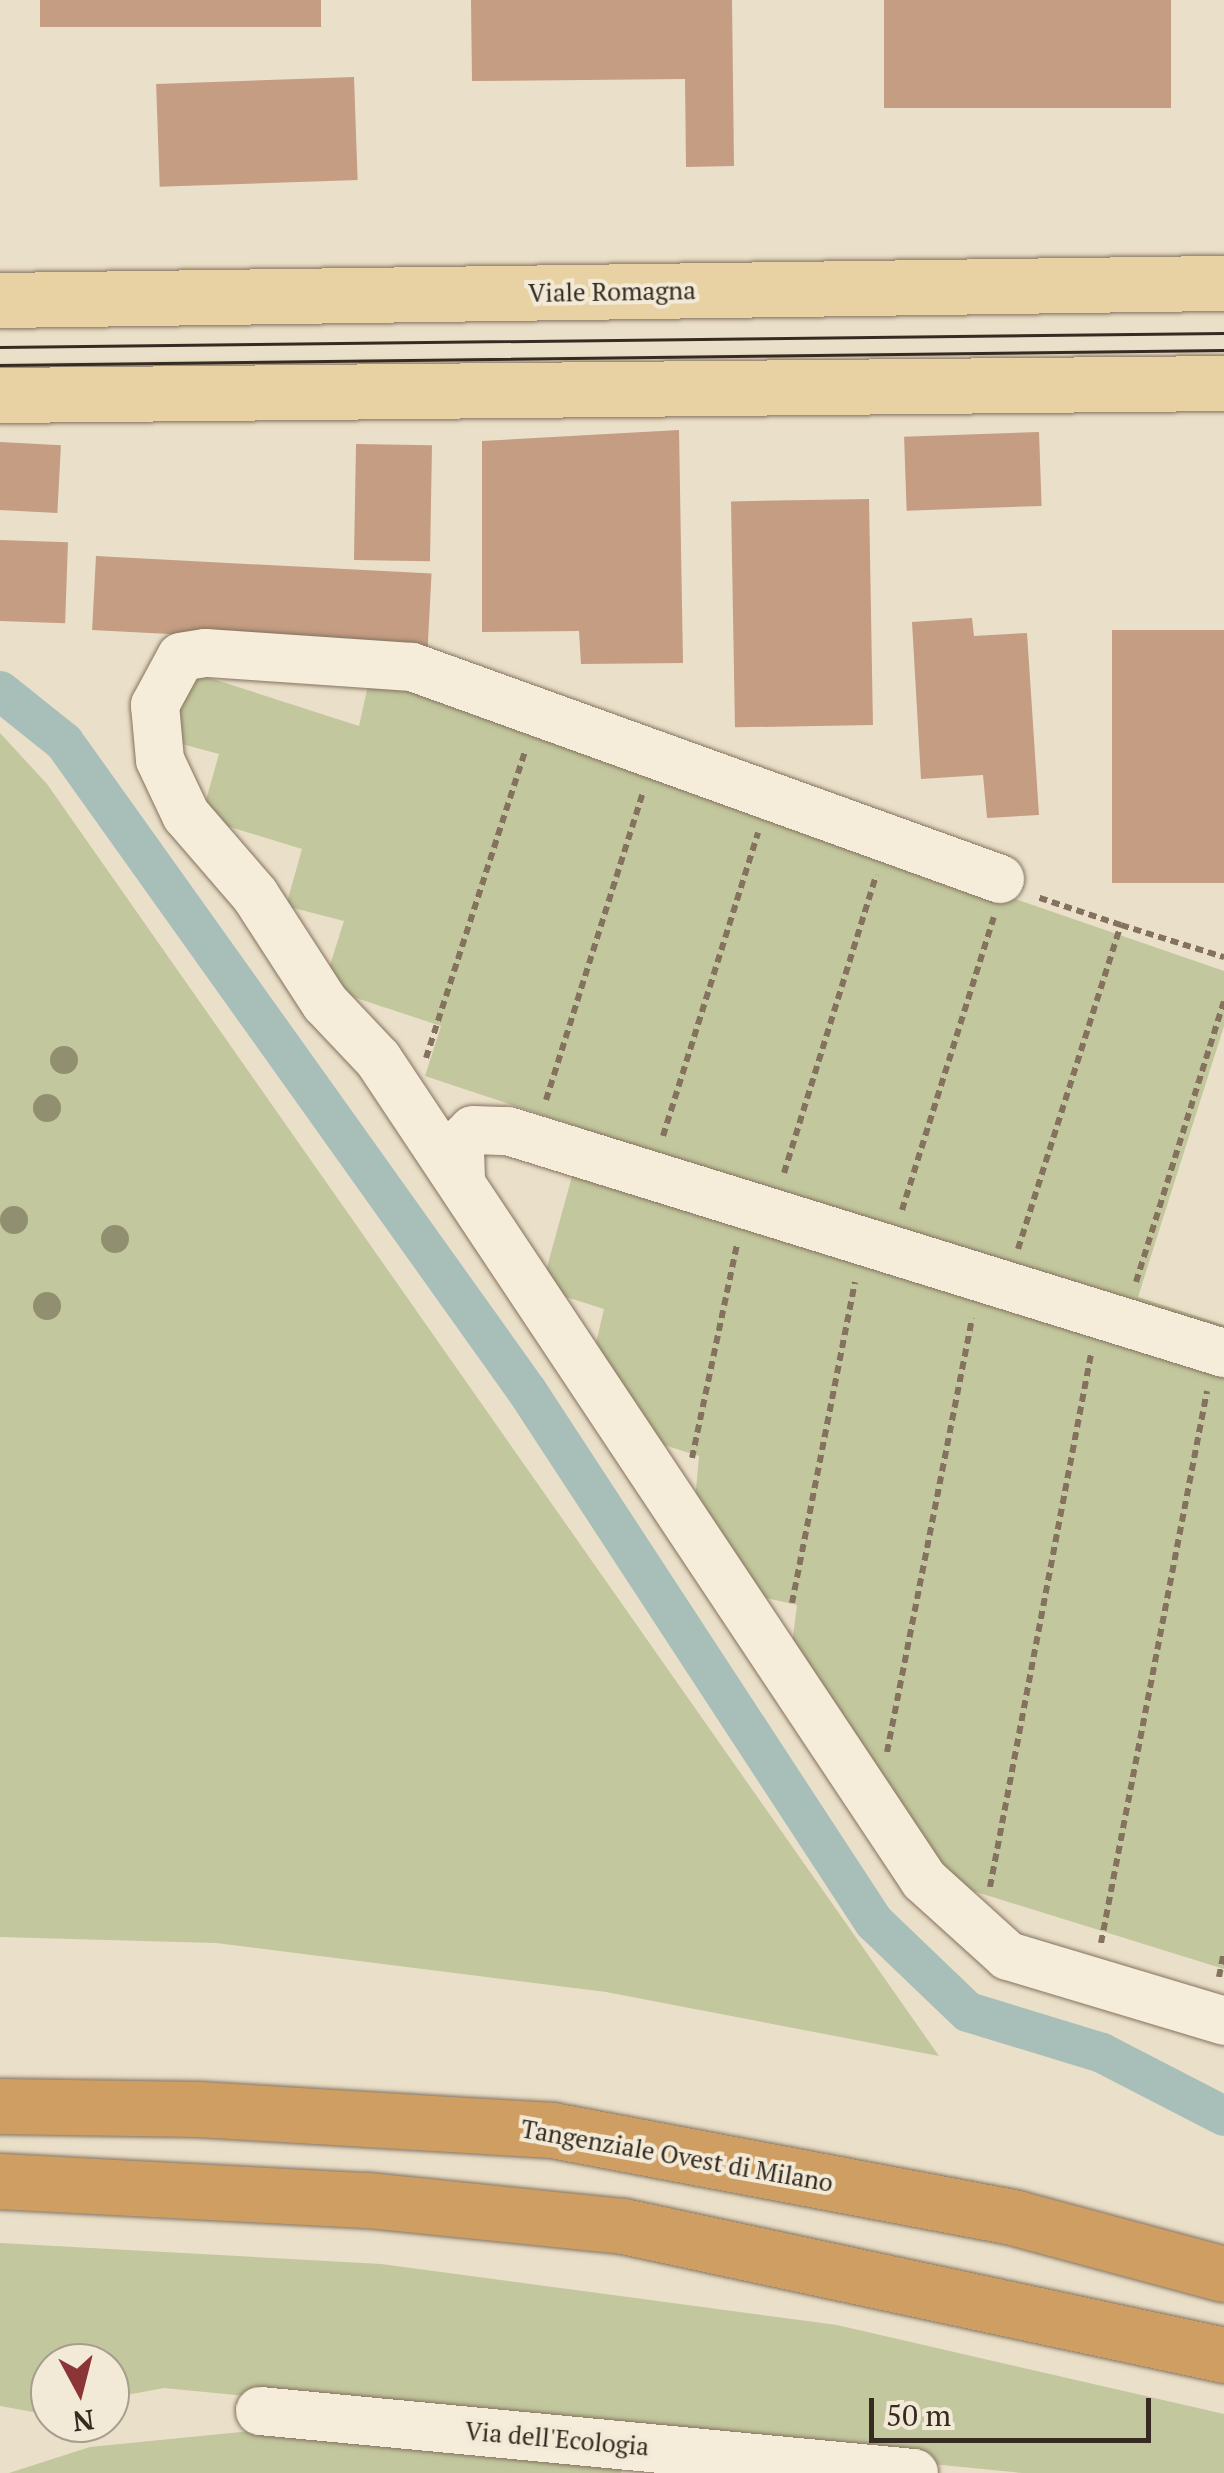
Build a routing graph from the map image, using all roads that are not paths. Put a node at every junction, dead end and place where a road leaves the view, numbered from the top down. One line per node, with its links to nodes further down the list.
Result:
1 (1224, 284): 2 (main road, Viale Romagna)
2 (0, 300)
3 (1224, 383): 4 (main road)
4 (0, 395)
5 (1003, 880): 6 (street)
6 (461, 1179): 7 (street); 8 (street)
7 (1220, 1352)
8 (1224, 2021)
9 (0, 2106): 11 (highway, Tangenziale Ovest di Milano)
10 (0, 2181): 12 (highway)
11 (1224, 2274)
12 (1224, 2355)
13 (260, 2412): 14 (street, Via dell'Ecologia)
14 (914, 2473)

